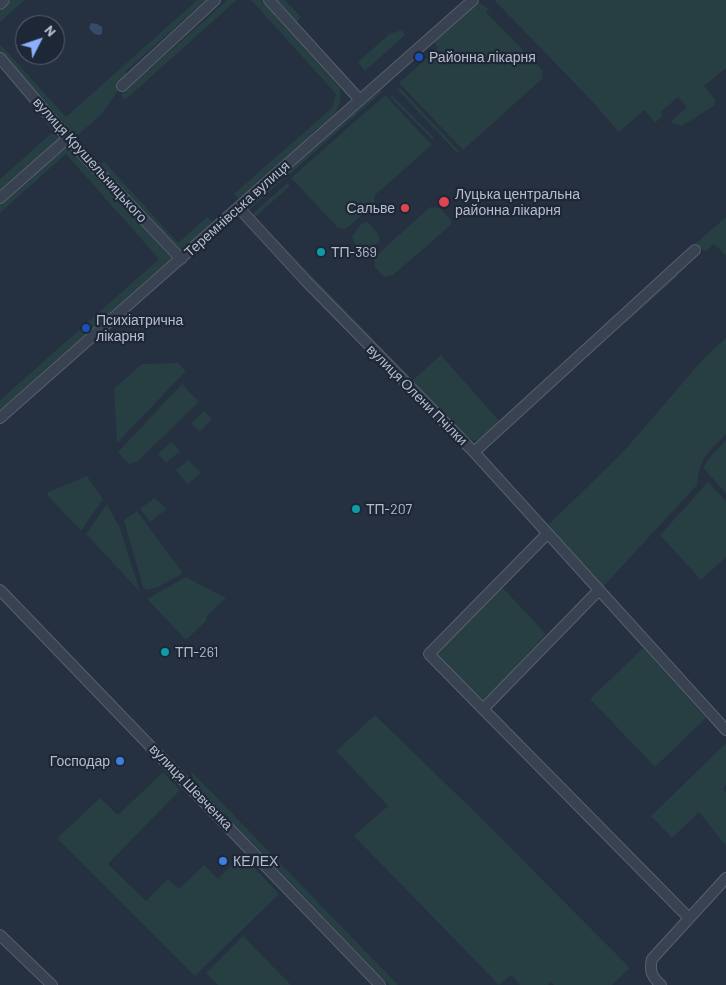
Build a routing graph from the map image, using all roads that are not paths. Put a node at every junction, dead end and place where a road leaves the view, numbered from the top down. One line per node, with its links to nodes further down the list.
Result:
1 (4, 0): 5 (street)
2 (215, 0): 7 (street)
3 (268, 0): 8 (street)
4 (473, 0): 8 (street, Теремнівська вулиця)
5 (0, 4)
6 (0, 58): 9 (street, вулиця Крушельницького)
7 (122, 86)
8 (360, 100): 11 (street, Теремнівська вулиця)
9 (68, 138): 10 (street); 13 (street, вулиця Крушельницького)
10 (0, 198)
11 (239, 208): 13 (street, Теремнівська вулиця); 15 (street, вулиця Олени Пчілки)
12 (695, 250): 15 (street, вулиця Олени Пчілки)
13 (180, 259): 14 (street, Теремнівська вулиця)
14 (0, 418)
15 (474, 452): 16 (street)
16 (547, 534): 18 (street); 19 (street)
17 (0, 590): 25 (street, вулиця Шевченка)
18 (598, 590): 19 (street); 20 (street)
19 (483, 709): 22 (street)
20 (726, 730)
21 (726, 878): 22 (street)
22 (689, 918): 26 (street)
23 (0, 935): 24 (street)
24 (52, 985)
25 (380, 985)
26 (661, 985)

